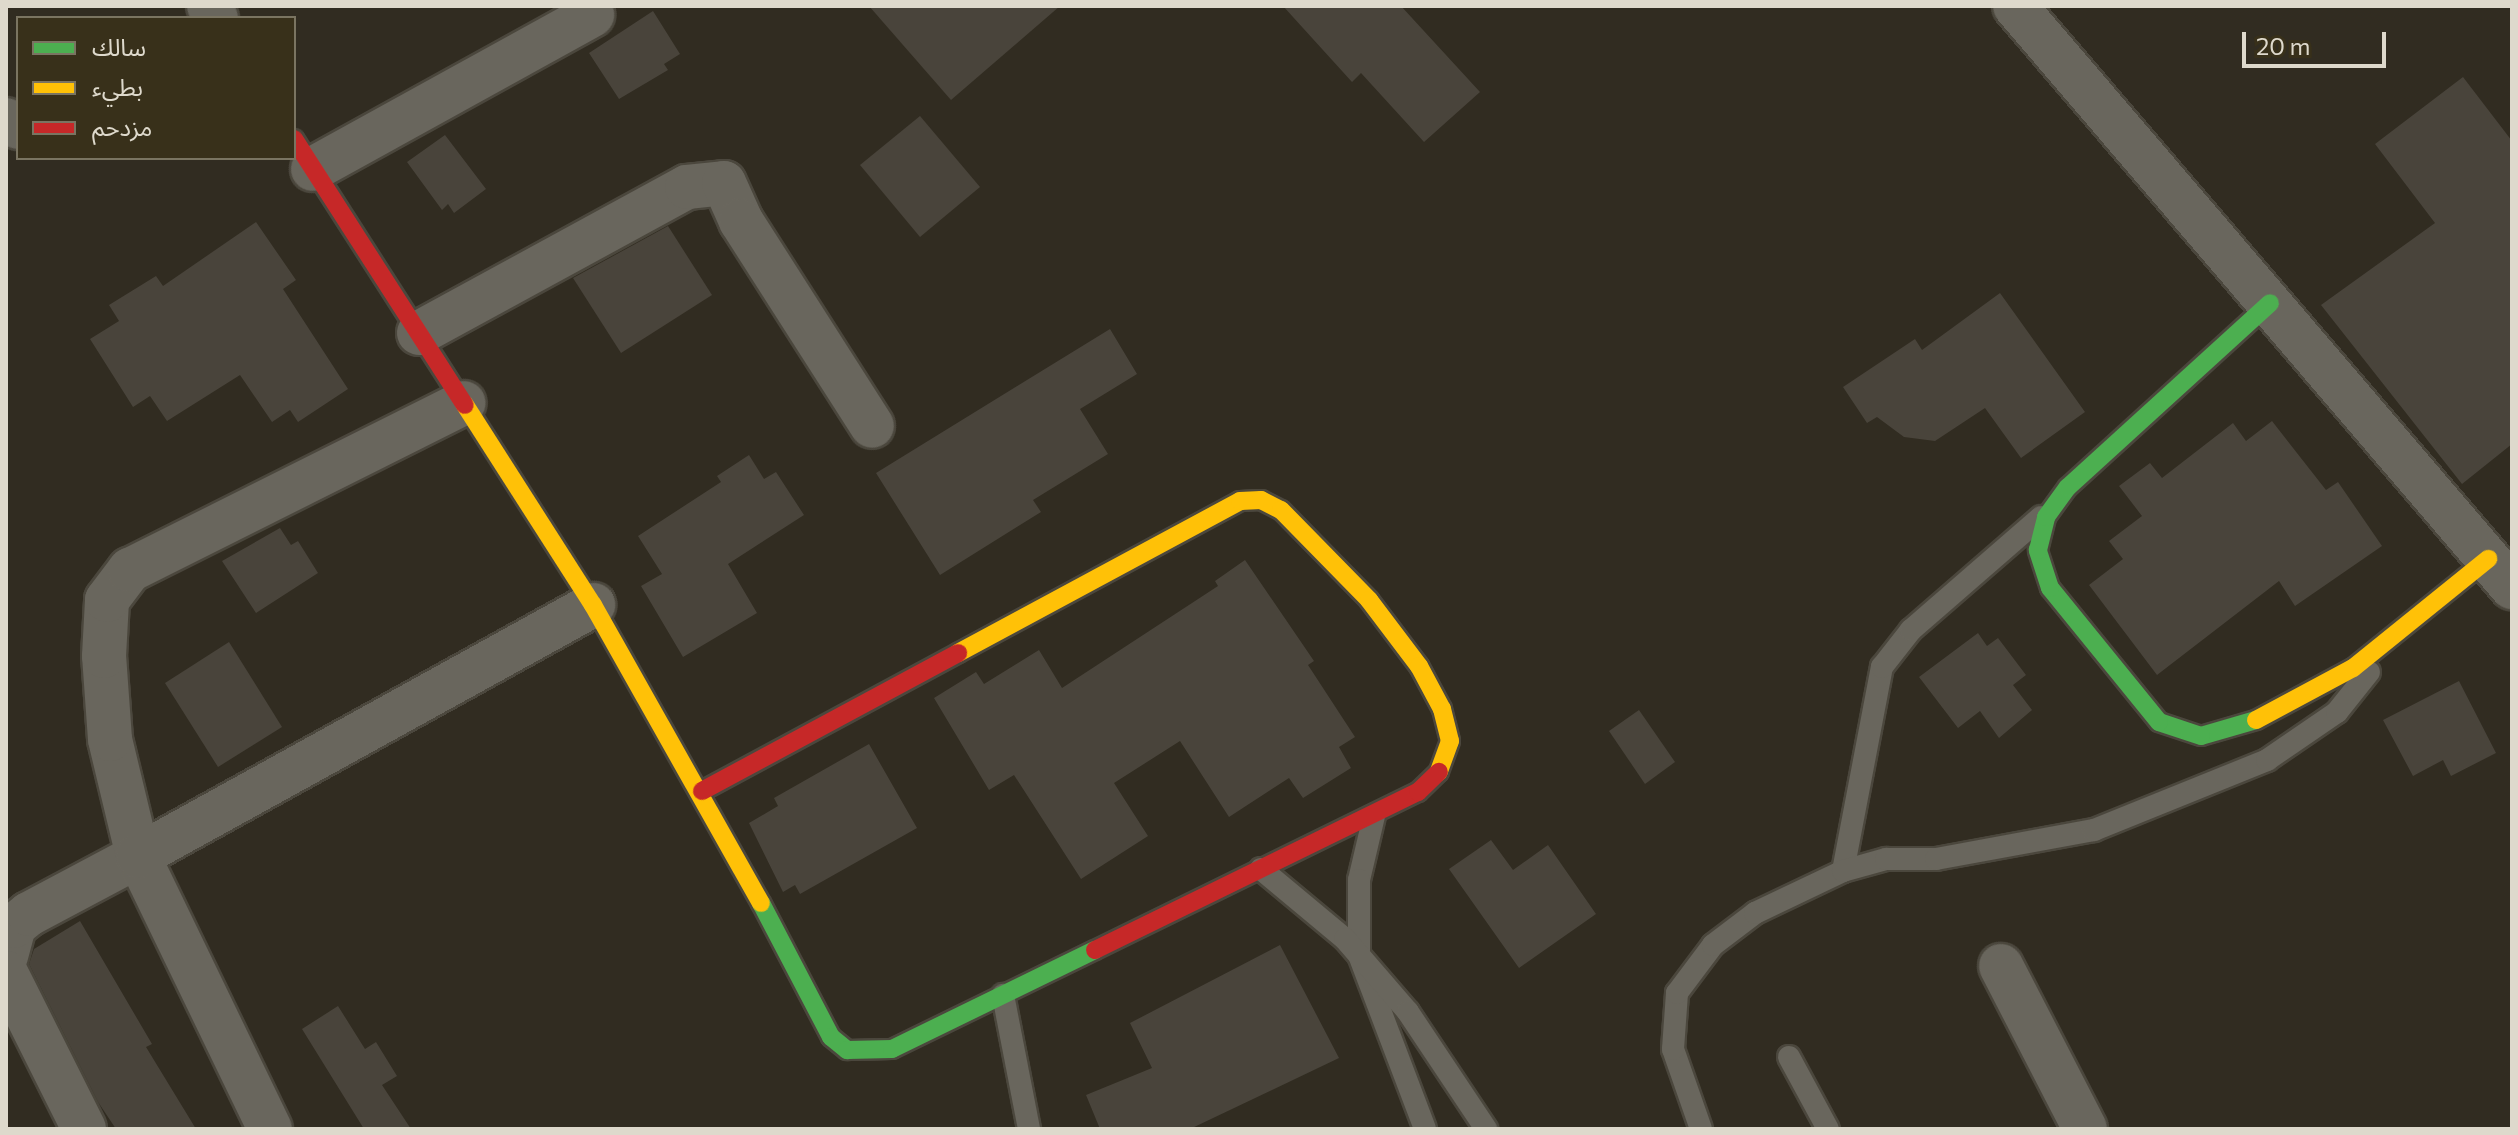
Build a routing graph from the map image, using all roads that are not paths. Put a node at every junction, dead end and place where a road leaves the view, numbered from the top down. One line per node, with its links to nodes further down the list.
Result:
1 (2015, 6): 4 (street)
2 (592, 15): 3 (street)
3 (304, 154): 5 (street)
4 (2270, 303): 8 (street); 9 (street)
5 (419, 333): 6 (street); 7 (street)
6 (463, 403): 10 (street); 14 (street)
7 (872, 426)
8 (2057, 503): 11 (street); 16 (lane)
9 (2500, 573): 11 (street)
10 (593, 605): 12 (street); 14 (street)
11 (2405, 627): 16 (lane)
12 (702, 791): 13 (street); 21 (street)
13 (1375, 813): 15 (street); 17 (lane)
14 (138, 856): 18 (street); 24 (street)
15 (1261, 869): 17 (lane); 21 (street)
16 (1843, 871): 28 (lane)
17 (1359, 955): 26 (lane); 27 (lane)
18 (6, 956)
19 (2001, 966): 30 (street)
20 (6, 973): 23 (street)
21 (1003, 995): 25 (lane)
22 (1789, 1057): 29 (lane)
23 (84, 1129)
24 (270, 1129)
25 (1029, 1129)
26 (1425, 1129)
27 (1486, 1129)
28 (1701, 1129)
29 (1828, 1129)
30 (2085, 1129)

